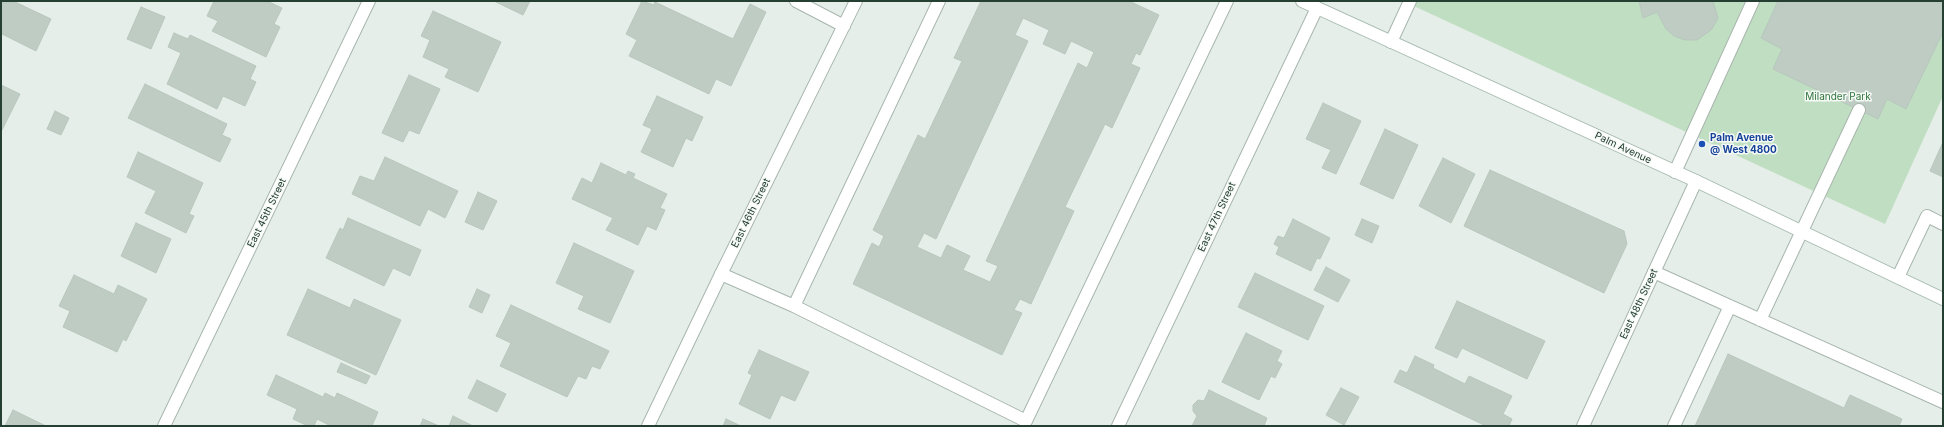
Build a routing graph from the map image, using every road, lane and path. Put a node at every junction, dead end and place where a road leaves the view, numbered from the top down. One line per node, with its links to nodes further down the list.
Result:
1 (370, 1): 25 (street, East 45th Street)
2 (796, 1): 10 (street)
3 (856, 1): 10 (street, East 46th Street)
4 (939, 1): 21 (street)
5 (1227, 1): 21 (street)
6 (1302, 1): 9 (street, Palm Avenue)
7 (1410, 1): 11 (street)
8 (1753, 1): 13 (street)
9 (1317, 8): 11 (street, Palm Avenue); 27 (street, East 47th Street)
10 (844, 26): 18 (street, East 46th Street)
11 (1391, 42): 13 (street, Palm Avenue)
12 (1859, 110): 16 (street)
13 (1675, 172): 14 (street, Palm Avenue)
14 (1696, 181): 16 (street, Palm Avenue); 17 (street, East 48th Street)
15 (1943, 224): 19 (street)
16 (1802, 231): 19 (street, Palm Avenue); 23 (street)
17 (1654, 272): 22 (street); 28 (street, East 48th Street)
18 (721, 274): 21 (street); 26 (street, East 46th Street)
19 (1898, 277): 20 (street, Palm Avenue)
20 (1943, 299)
21 (794, 306)
22 (1730, 306): 23 (street); 29 (street)
23 (1760, 320): 24 (street)
24 (1943, 402)
25 (166, 425)
26 (648, 426)
27 (1118, 426)
28 (1583, 426)
29 (1674, 426)

